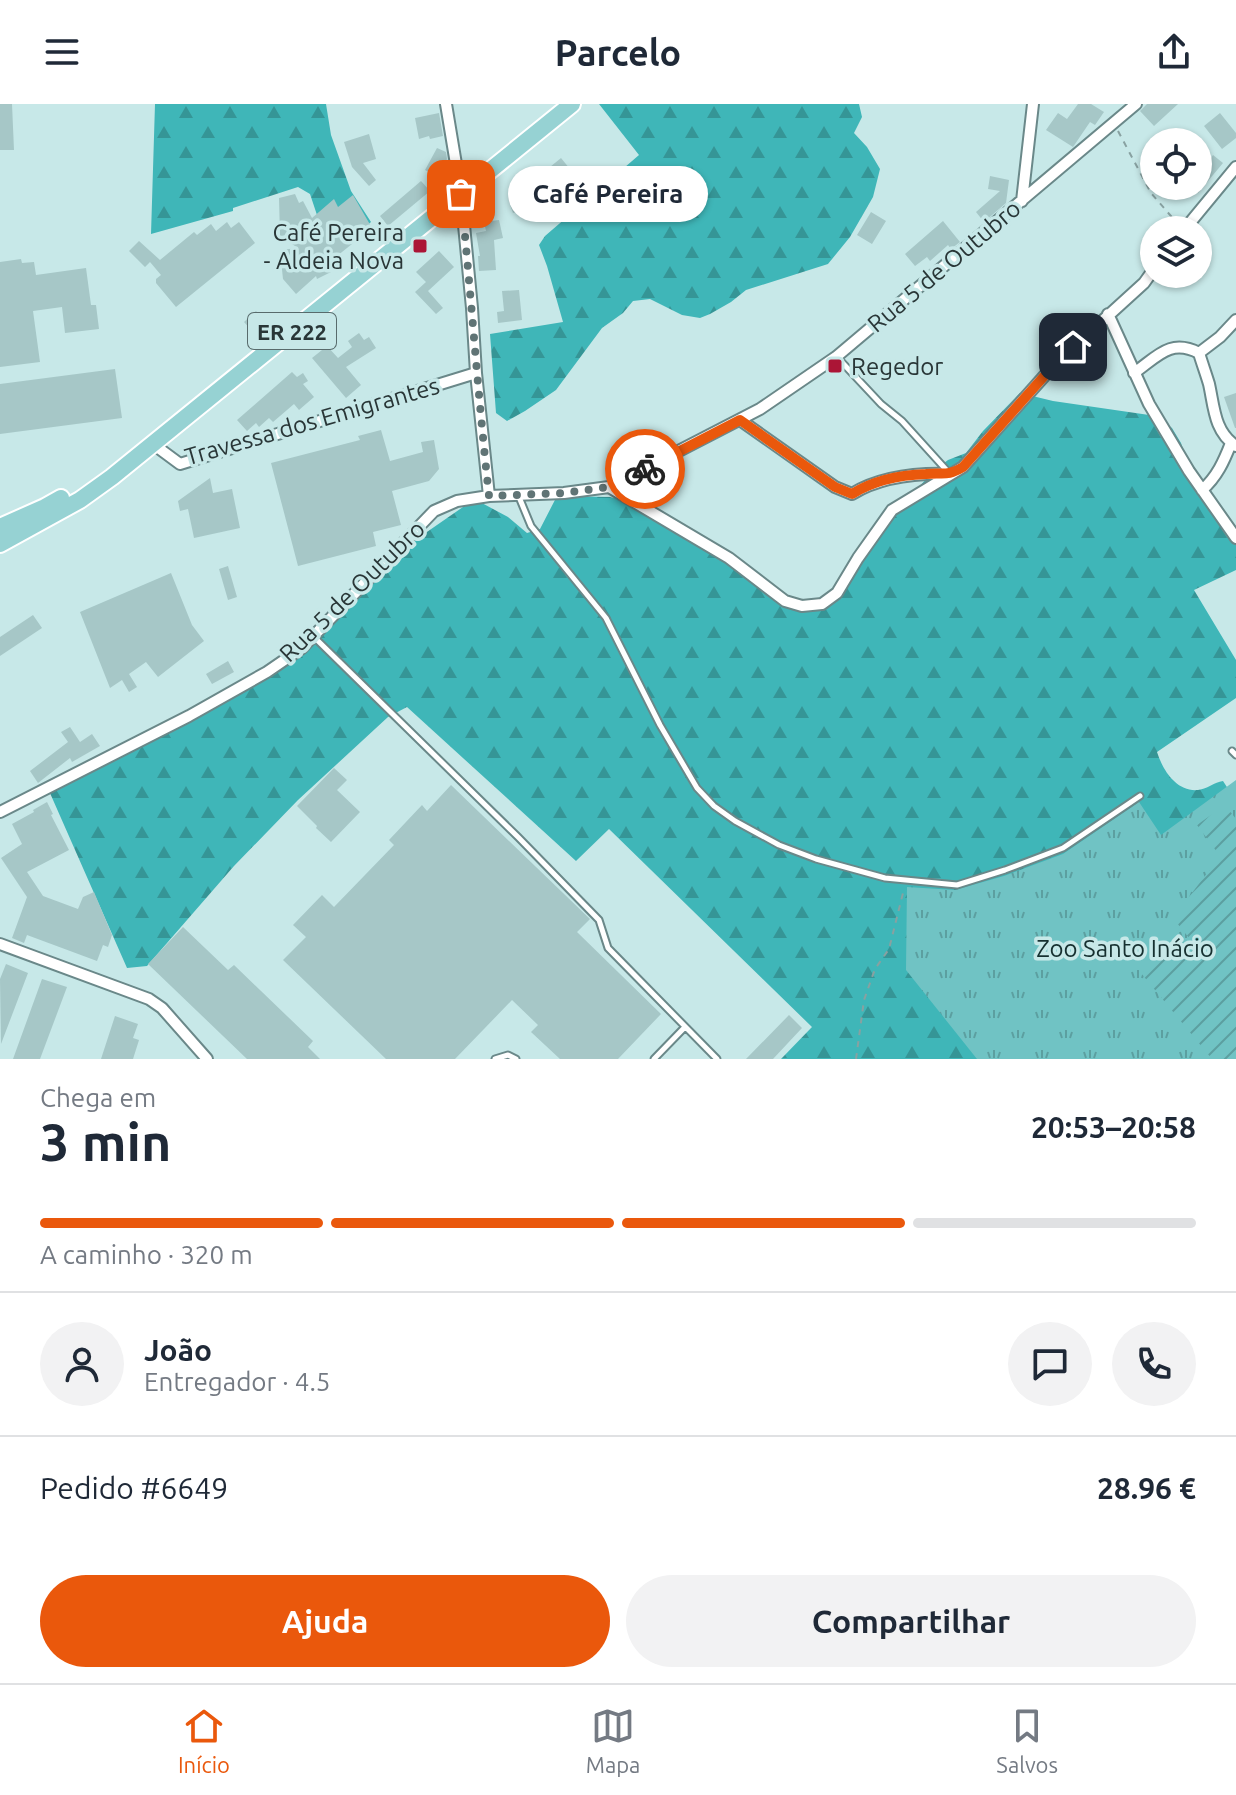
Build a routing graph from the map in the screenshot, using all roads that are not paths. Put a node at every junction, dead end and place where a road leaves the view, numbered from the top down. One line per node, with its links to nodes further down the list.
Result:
1 (446, 104): 6 (street)
2 (572, 104): 6 (main road, ER 222)
3 (1033, 104): 7 (street)
4 (1136, 104): 7 (street, Rua 5 de Outubro)
5 (1236, 167): 8 (street)
6 (461, 194): 14 (street); 17 (main road, ER 222)
7 (1022, 201): 13 (street, Rua 5 de Outubro)
8 (1195, 216)
9 (1140, 286): 10 (street)
10 (1108, 314): 15 (street); 20 (street)
11 (1236, 320): 12 (street)
12 (1199, 353): 15 (street); 18 (street)
13 (836, 357): 16 (street, Rua 5 de Outubro); 20 (lane)
14 (476, 373): 17 (street, Travessa dos Emigrantes); 23 (street)
15 (1134, 373): 22 (street)
16 (740, 420): 20 (street); 21 (street, Rua 5 de Outubro)
17 (153, 444): 19 (main road, ER 222)
18 (1233, 444): 22 (street)
19 (123, 467): 25 (main road, ER 222); 27 (main road, ER 222)
20 (951, 474): 21 (street)
21 (609, 487): 24 (street, Rua 5 de Outubro)
22 (1202, 490): 26 (street)
23 (489, 496): 24 (street, Rua 5 de Outubro); 28 (street, Rua 5 de Outubro)
24 (519, 496): 29 (lane)
25 (0, 527)
26 (1236, 538)
27 (0, 546)
28 (313, 636): 30 (street, Rua 5 de Outubro); 32 (lane)
29 (1140, 796)
30 (0, 812)
31 (0, 944): 33 (street)
32 (685, 1027): 36 (lane); 37 (lane)
33 (207, 1059)
34 (495, 1059): 35 (lane)
35 (516, 1059)
36 (654, 1059)
37 (717, 1059)

